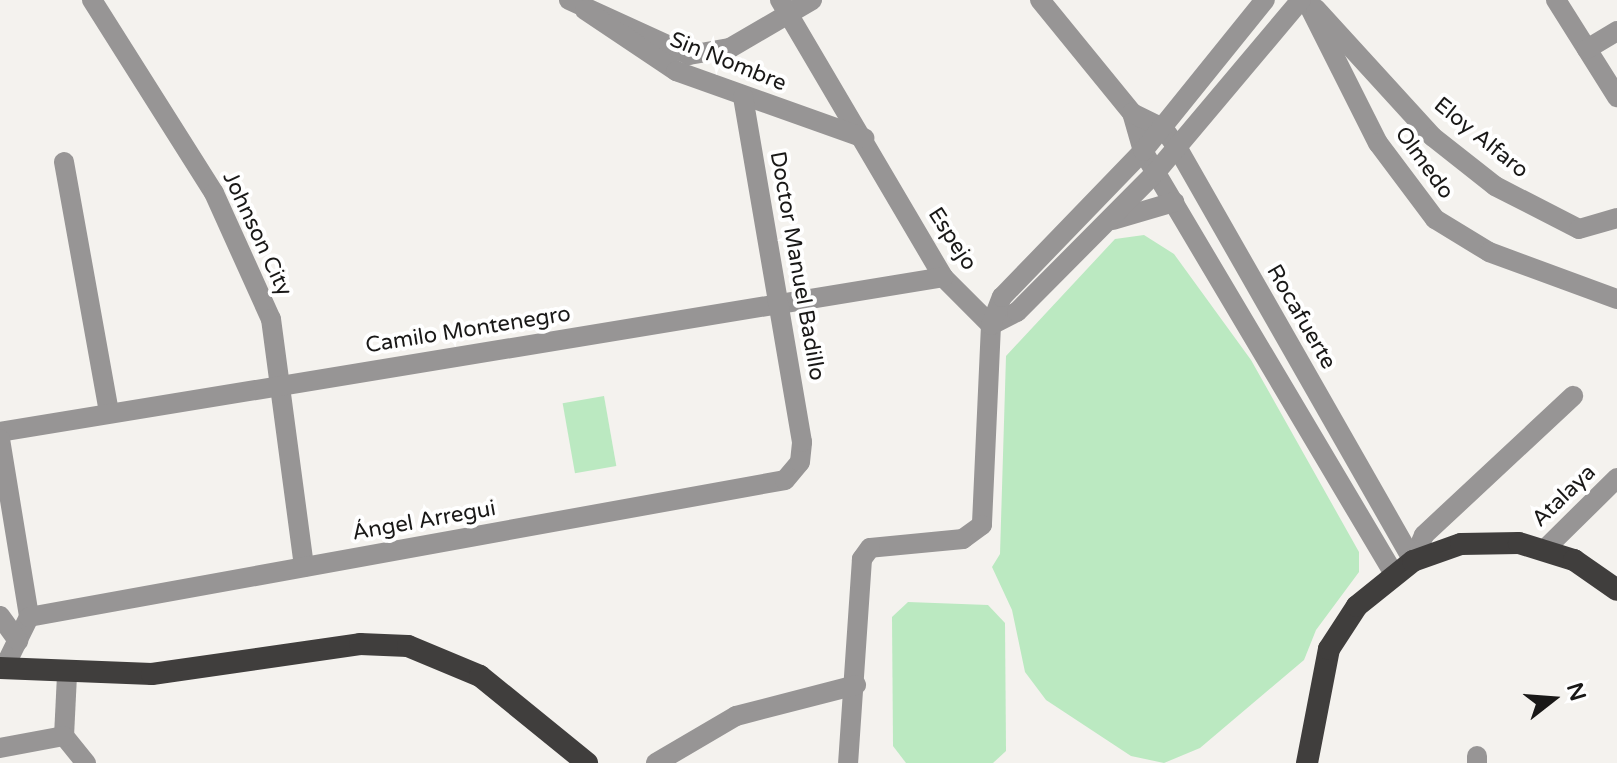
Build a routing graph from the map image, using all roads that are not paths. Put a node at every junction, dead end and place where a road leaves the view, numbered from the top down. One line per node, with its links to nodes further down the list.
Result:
1 (92, 0): 27 (street, Johnson City)
2 (812, 0): 8 (street)
3 (1040, 0): 13 (street, Rocafuerte)
4 (1265, 0): 14 (street)
5 (1305, 0): 16 (street); 21 (street, Eloy Alfaro); 24 (street, Olmedo)
6 (1556, 0): 10 (street)
7 (577, 5): 8 (street); 11 (street, Sin Nombre)
8 (784, 7): 15 (street, Espejo)
9 (1617, 31): 10 (street)
10 (1587, 49): 12 (street)
11 (743, 97): 15 (street, Sin Nombre); 25 (street, Doctor Manuel Badillo)
12 (1617, 97)
13 (1132, 113): 14 (street, Rocafuerte); 17 (street, Rocafuerte)
14 (1163, 128): 16 (street, Rocafuerte); 17 (street)
15 (864, 138): 23 (street, Espejo)
16 (1177, 147): 19 (street); 36 (street, Rocafuerte)
17 (1143, 151): 19 (street, Rocafuerte); 26 (street)
18 (64, 162): 29 (street)
19 (1156, 172): 20 (street, Rocafuerte); 22 (street)
20 (1174, 202): 22 (street); 36 (street, Rocafuerte)
21 (1617, 218)
22 (1102, 224): 26 (street)
23 (943, 277): 25 (street, Camilo Montenegro); 26 (street, Espejo)
24 (1617, 299)
25 (782, 305): 27 (street, Camilo Montenegro); 32 (street, Doctor Manuel Badillo)
26 (991, 325): 43 (street)
27 (278, 385): 29 (street, Camilo Montenegro); 35 (street, Johnson City)
28 (1573, 396): 36 (street)
29 (109, 413): 30 (street, Camilo Montenegro)
30 (0, 432)
31 (0, 439): 39 (street)
32 (802, 442): 35 (street, Ángel Arregui)
33 (1617, 478): 34 (street, Atalaya)
34 (1545, 549): 36 (highway); 37 (highway)
35 (304, 567): 39 (street, Ángel Arregui)
36 (1403, 568): 50 (highway)
37 (1617, 590)
38 (0, 616): 40 (street)
39 (29, 617): 40 (street)
40 (18, 641): 41 (street)
41 (1, 666): 42 (highway)
42 (67, 675): 44 (street); 47 (highway)
43 (856, 685): 48 (street); 49 (street)
44 (64, 736): 45 (street); 46 (street)
45 (0, 748)
46 (86, 763)
47 (587, 763)
48 (656, 763)
49 (848, 763)
50 (1307, 763)

